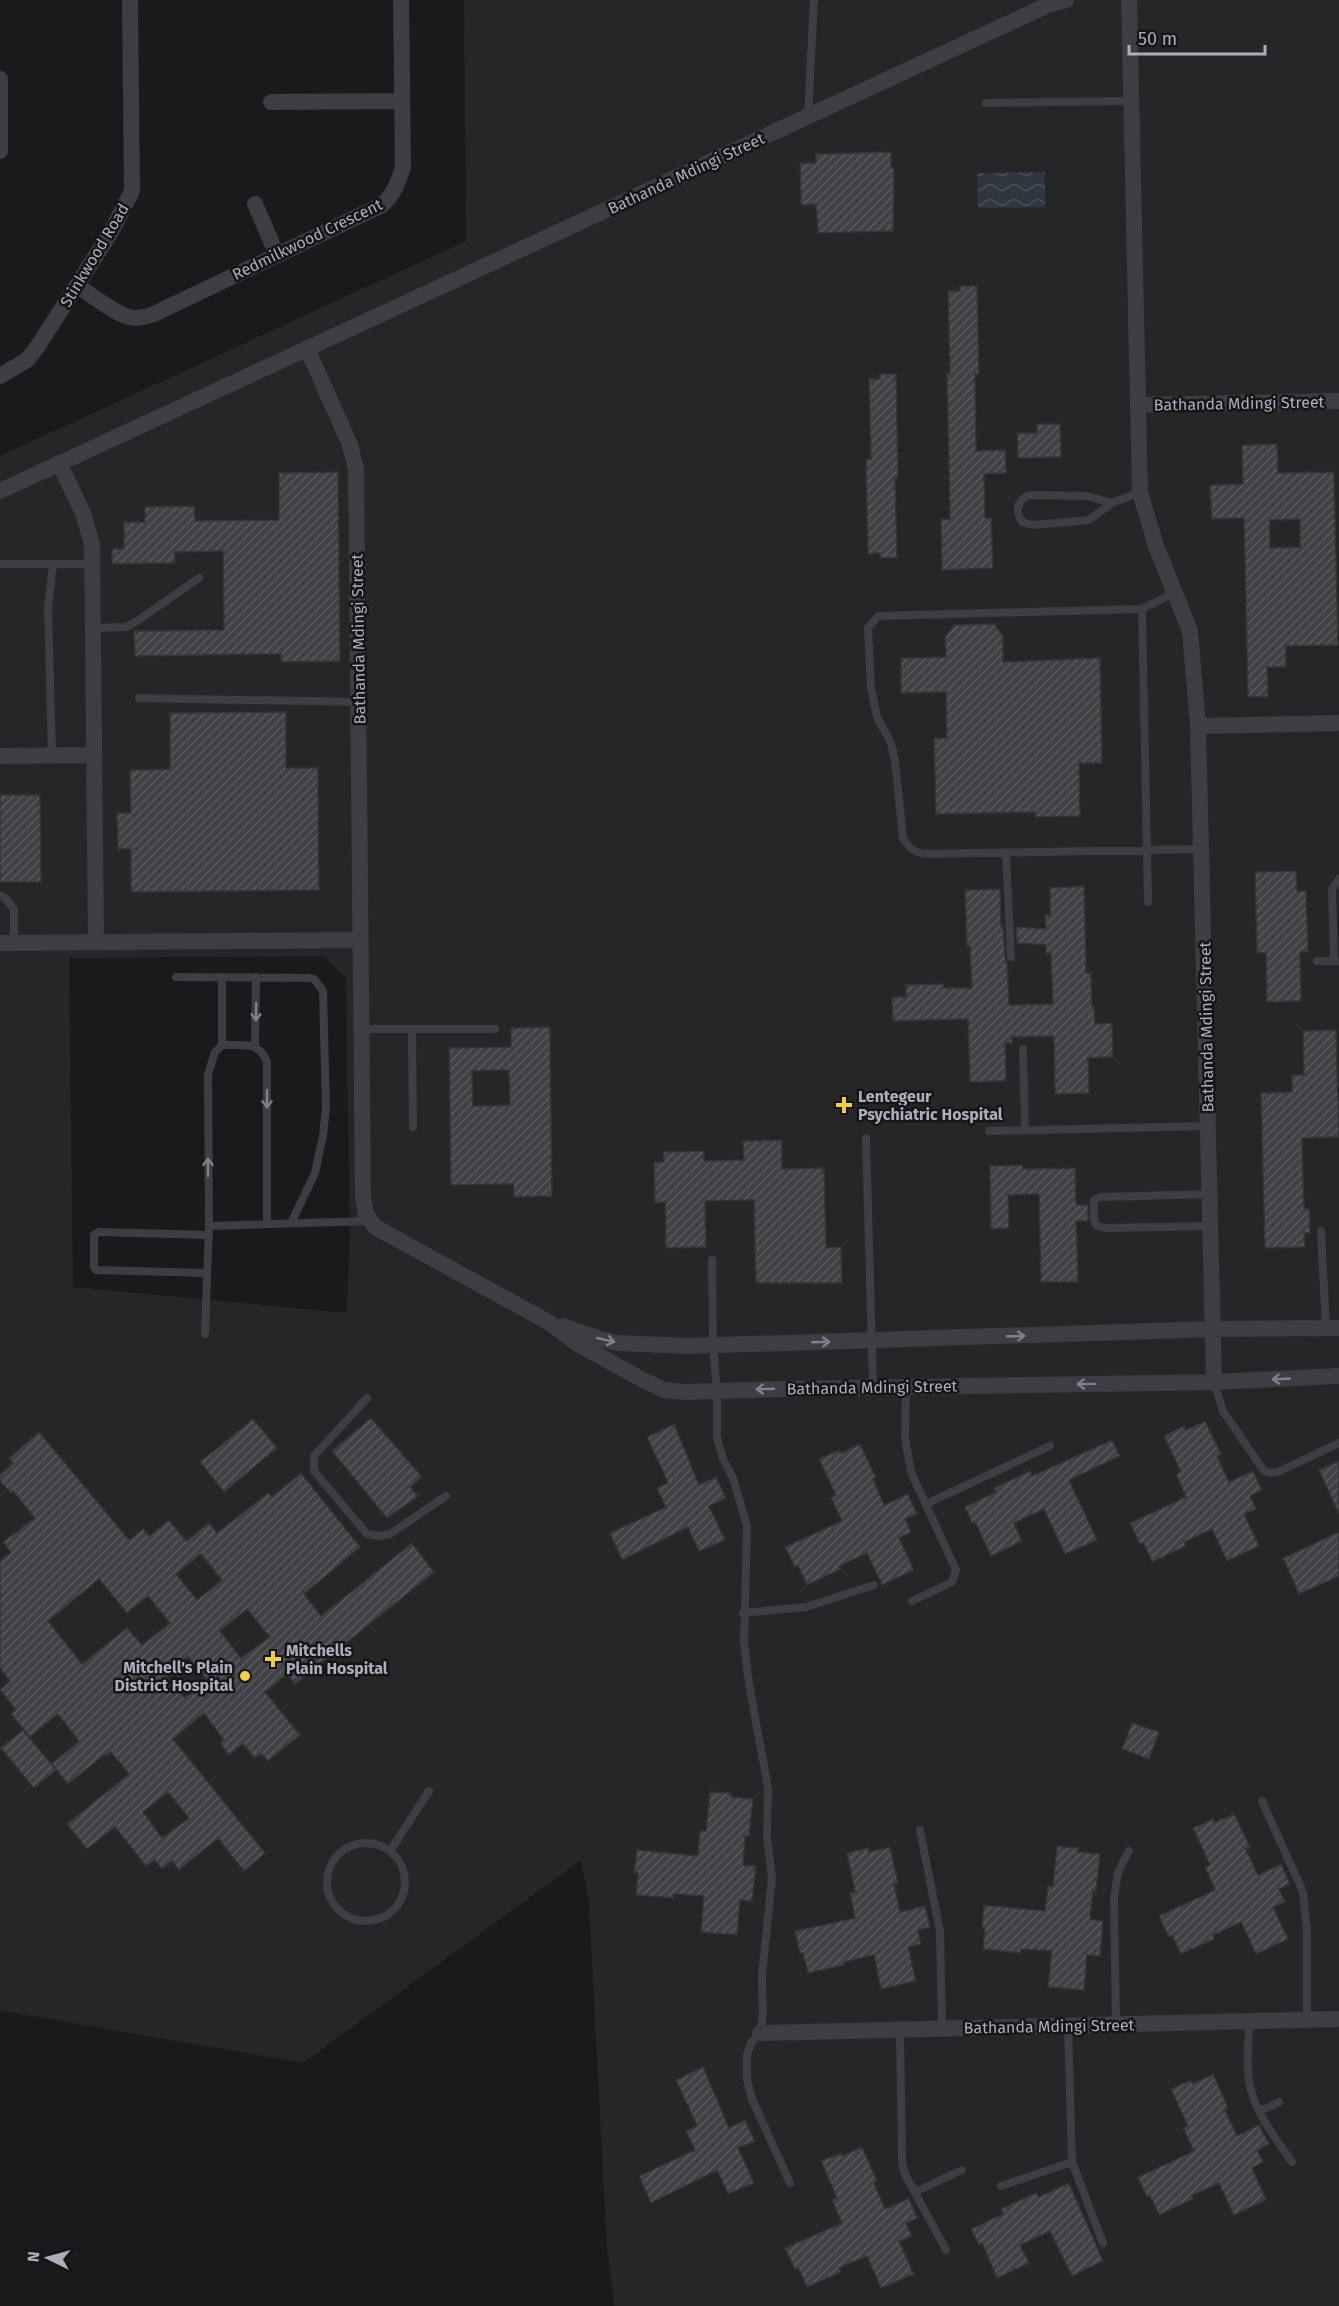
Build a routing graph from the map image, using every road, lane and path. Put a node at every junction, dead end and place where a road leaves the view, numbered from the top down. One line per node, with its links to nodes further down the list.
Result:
1 (130, 0): 15 (street, Stinkwood Road)
2 (401, 0): 7 (street, Redmilkwood Crescent)
3 (814, 0): 11 (lane)
4 (1066, 0): 11 (street, Bathanda Mdingi Street)
5 (1129, 0): 8 (street, Bathanda Mdingi Street)
6 (0, 79): 12 (street)
7 (402, 101): 9 (street); 14 (street, Redmilkwood Crescent)
8 (1132, 101): 10 (lane); 19 (street, Bathanda Mdingi Street)
9 (271, 102)
10 (986, 103)
11 (808, 116): 16 (street, Bathanda Mdingi Street)
12 (0, 151)
13 (255, 204): 14 (street)
14 (277, 255): 15 (street, Redmilkwood Crescent)
15 (76, 285): 17 (street, Stinkwood Road)
16 (307, 348): 20 (street, Bathanda Mdingi Street); 32 (street, Bathanda Mdingi Street)
17 (0, 376)
18 (1339, 401): 19 (street, Bathanda Mdingi Street)
19 (1140, 405): 22 (street, Bathanda Mdingi Street)
20 (59, 463): 21 (street, Bathanda Mdingi Street); 26 (street)
21 (0, 491)
22 (1140, 492): 23 (lane); 28 (street, Bathanda Mdingi Street)
23 (1112, 503): 23 (lane)
24 (0, 564): 25 (lane)
25 (53, 564): 26 (lane); 37 (lane)
26 (94, 564): 30 (street)
27 (199, 578): 30 (lane)
28 (1176, 592): 29 (lane); 34 (street, Bathanda Mdingi Street)
29 (1142, 609): 39 (lane); 40 (lane)
30 (94, 628): 35 (street)
31 (139, 698): 32 (lane)
32 (358, 702): 44 (street, Bathanda Mdingi Street)
33 (1339, 723): 34 (street)
34 (1198, 726): 38 (street, Bathanda Mdingi Street)
35 (95, 755): 37 (street); 45 (street)
36 (0, 756): 37 (street)
37 (52, 756)
38 (1201, 849): 39 (lane); 59 (street, Bathanda Mdingi Street)
39 (1147, 850): 40 (lane); 43 (lane)
40 (1006, 852): 47 (lane)
41 (1339, 879): 49 (lane)
42 (0, 896): 46 (lane)
43 (1148, 902)
44 (360, 940): 45 (street); 53 (street, Bathanda Mdingi Street)
45 (96, 942): 46 (street)
46 (7, 943)
47 (1011, 957)
48 (1317, 961): 49 (lane)
49 (1336, 961)
50 (176, 977): 51 (lane)
51 (222, 977): 52 (lane); 56 (lane)
52 (256, 977): 57 (lane, one-way to 57); 66 (lane)
53 (361, 1029): 54 (lane); 65 (street, Bathanda Mdingi Street)
54 (412, 1029): 55 (lane); 60 (lane)
55 (495, 1029)
56 (222, 1045): 57 (lane); 69 (lane, one-way to 56)
57 (255, 1046): 67 (lane, one-way to 67)
58 (1023, 1049): 61 (lane)
59 (1208, 1126): 61 (lane); 64 (street, Bathanda Mdingi Street)
60 (413, 1127)
61 (1024, 1130): 62 (lane)
62 (989, 1131)
63 (866, 1138): 77 (lane)
64 (1210, 1194): 68 (street, Bathanda Mdingi Street); 68 (lane)
65 (370, 1221): 66 (lane); 73 (street, Bathanda Mdingi Street)
66 (291, 1223): 67 (lane)
67 (267, 1224): 69 (lane)
68 (1211, 1226): 75 (street, Bathanda Mdingi Street)
69 (209, 1231): 72 (lane); 72 (lane)
70 (1321, 1231): 74 (lane)
71 (712, 1260): 78 (lane)
72 (207, 1273): 76 (lane)
73 (550, 1323): 78 (street, Bathanda Mdingi Street, one-way to 78); 83 (street, Bathanda Mdingi Street)
74 (1332, 1328): 75 (street, Bathanda Mdingi Street)
75 (1213, 1329): 77 (street, Bathanda Mdingi Street, one-way to 75); 80 (street, Bathanda Mdingi Street)
76 (205, 1334)
77 (871, 1341): 78 (street, Bathanda Mdingi Street, one-way to 77); 81 (lane)
78 (713, 1346): 83 (lane)
79 (1339, 1376): 80 (street, Bathanda Mdingi Street, one-way to 80)
80 (1214, 1382): 82 (street, Bathanda Mdingi Street, one-way to 82); 85 (lane)
81 (873, 1387): 82 (street, Bathanda Mdingi Street); 83 (street, Bathanda Mdingi Street, one-way to 83)
82 (906, 1387): 88 (lane)
83 (717, 1391): 91 (lane)
84 (367, 1398): 87 (lane)
85 (1339, 1443)
86 (1050, 1446): 88 (lane)
87 (446, 1496)
88 (926, 1504): 90 (lane)
89 (874, 1585): 91 (lane)
90 (912, 1601)
91 (743, 1613): 104 (lane)
92 (429, 1791): 95 (lane)
93 (1262, 1801): 98 (lane)
94 (920, 1830): 102 (lane)
95 (390, 1851): 95 (lane)
96 (1129, 1851): 100 (lane)
97 (1339, 2019): 98 (street, Bathanda Mdingi Street)
98 (1307, 2020): 99 (street, Bathanda Mdingi Street)
99 (1249, 2021): 100 (street, Bathanda Mdingi Street); 106 (lane)
100 (1116, 2024): 101 (street, Bathanda Mdingi Street)
101 (1068, 2025): 102 (street, Bathanda Mdingi Street); 107 (lane)
102 (942, 2029): 103 (street, Bathanda Mdingi Street)
103 (900, 2030): 104 (street, Bathanda Mdingi Street); 112 (lane)
104 (760, 2033): 110 (lane)
105 (1279, 2102): 106 (lane)
106 (1260, 2111): 108 (lane)
107 (1072, 2162): 111 (lane); 113 (lane)
108 (1292, 2162)
109 (962, 2170): 112 (lane)
110 (790, 2183)
111 (1001, 2186)
112 (915, 2192): 114 (lane)
113 (1102, 2243)
114 (946, 2250)

